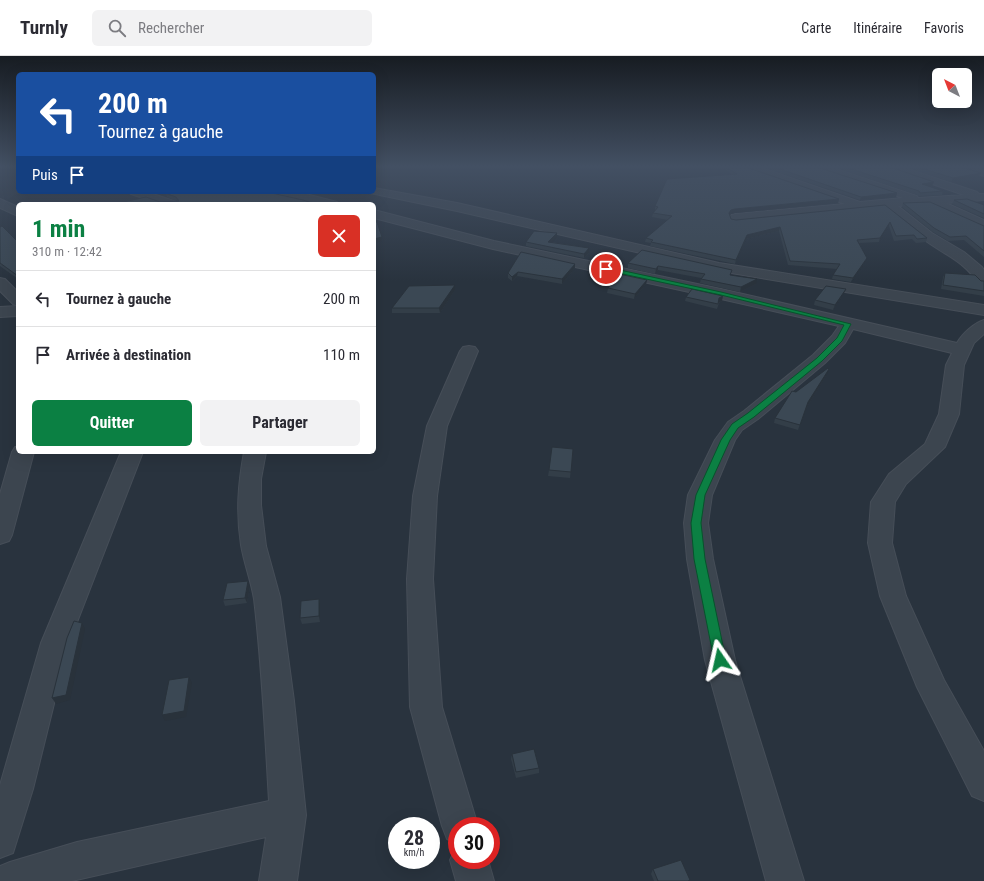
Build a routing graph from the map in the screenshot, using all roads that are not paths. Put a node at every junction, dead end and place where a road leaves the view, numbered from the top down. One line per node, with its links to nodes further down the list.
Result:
1 (3, 204): 8 (street)
2 (444, 204): 15 (street)
3 (858, 204): 7 (street)
4 (874, 204): 7 (street)
5 (889, 204): 12 (street)
6 (935, 204): 11 (street)
7 (862, 206): 10 (street)
8 (16, 211)
9 (376, 215): 18 (street)
10 (735, 218)
11 (984, 225)
12 (984, 281)
13 (0, 282): 14 (street)
14 (16, 299)
15 (984, 310)
16 (16, 311): 17 (street)
17 (0, 312)
18 (848, 324): 20 (street); 35 (street)
19 (984, 325): 20 (street)
20 (962, 350): 26 (street)
21 (469, 352): 28 (street)
22 (22, 454): 25 (street)
23 (131, 454): 29 (street)
24 (255, 454): 27 (street)
25 (0, 535)
26 (984, 784)
27 (288, 815): 31 (street); 33 (street)
28 (457, 817)
29 (0, 840)
30 (472, 869): 34 (street)
31 (76, 871): 32 (street)
32 (10, 881)
33 (278, 881)
34 (475, 881)
35 (785, 881)

